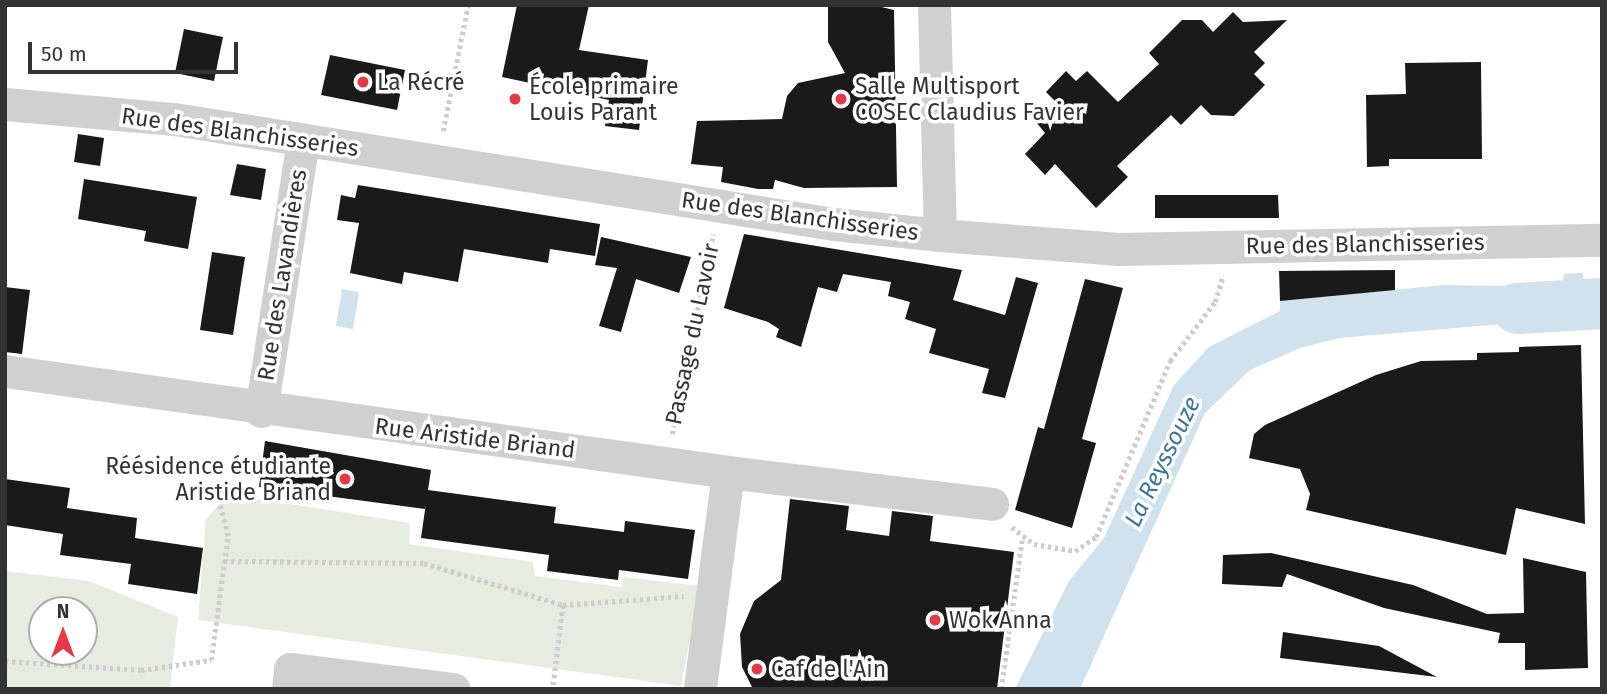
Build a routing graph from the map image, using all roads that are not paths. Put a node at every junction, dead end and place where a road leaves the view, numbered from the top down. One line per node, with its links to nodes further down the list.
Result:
1 (934, 5): 4 (street)
2 (5, 104): 3 (street, Rue des Blanchisseries)
3 (303, 139): 4 (street, Rue des Blanchisseries); 7 (street, Rue des Lavandières)
4 (940, 235): 5 (street, Rue des Blanchisseries)
5 (1602, 240)
6 (5, 371): 7 (street, Rue Aristide Briand)
7 (261, 411): 8 (street, Rue Aristide Briand)
8 (728, 472): 9 (street, Rue Aristide Briand); 12 (street)
9 (992, 504)
10 (288, 689): 11 (street)
11 (454, 689)
12 (701, 689)

